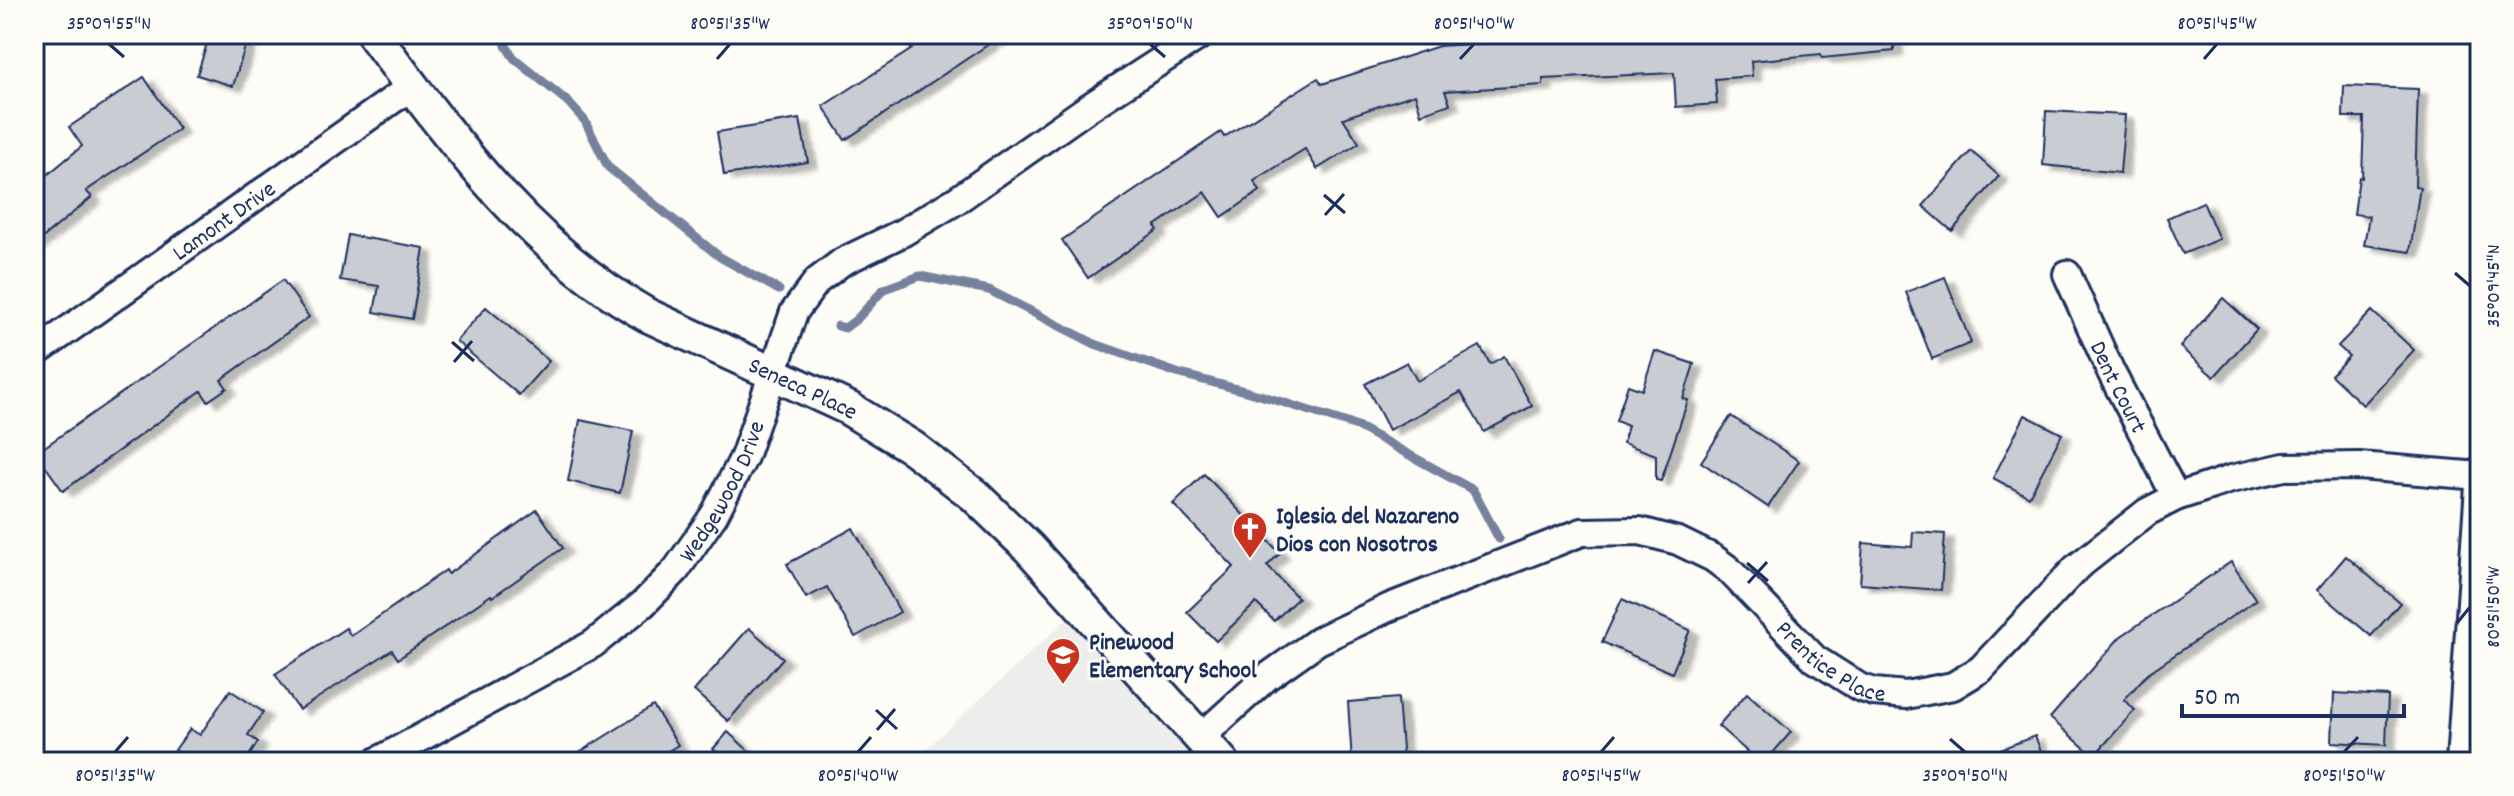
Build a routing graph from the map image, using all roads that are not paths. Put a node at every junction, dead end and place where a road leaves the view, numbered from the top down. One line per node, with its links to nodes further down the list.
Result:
1 (373, 34): 3 (street, Seneca Place)
2 (1202, 34): 6 (street, Wedgewood Drive)
3 (412, 86): 5 (street, Lamont Drive); 6 (street, Seneca Place)
4 (2067, 274): 8 (street, Dent Court)
5 (34, 354)
6 (775, 374): 9 (street, Seneca Place); 10 (street, Wedgewood Drive)
7 (2480, 474): 8 (street, Prentice Place); 12 (street)
8 (2176, 497): 9 (street, Prentice Place)
9 (1200, 738): 11 (street, Seneca Place)
10 (376, 762)
11 (1222, 762)
12 (2460, 762)

